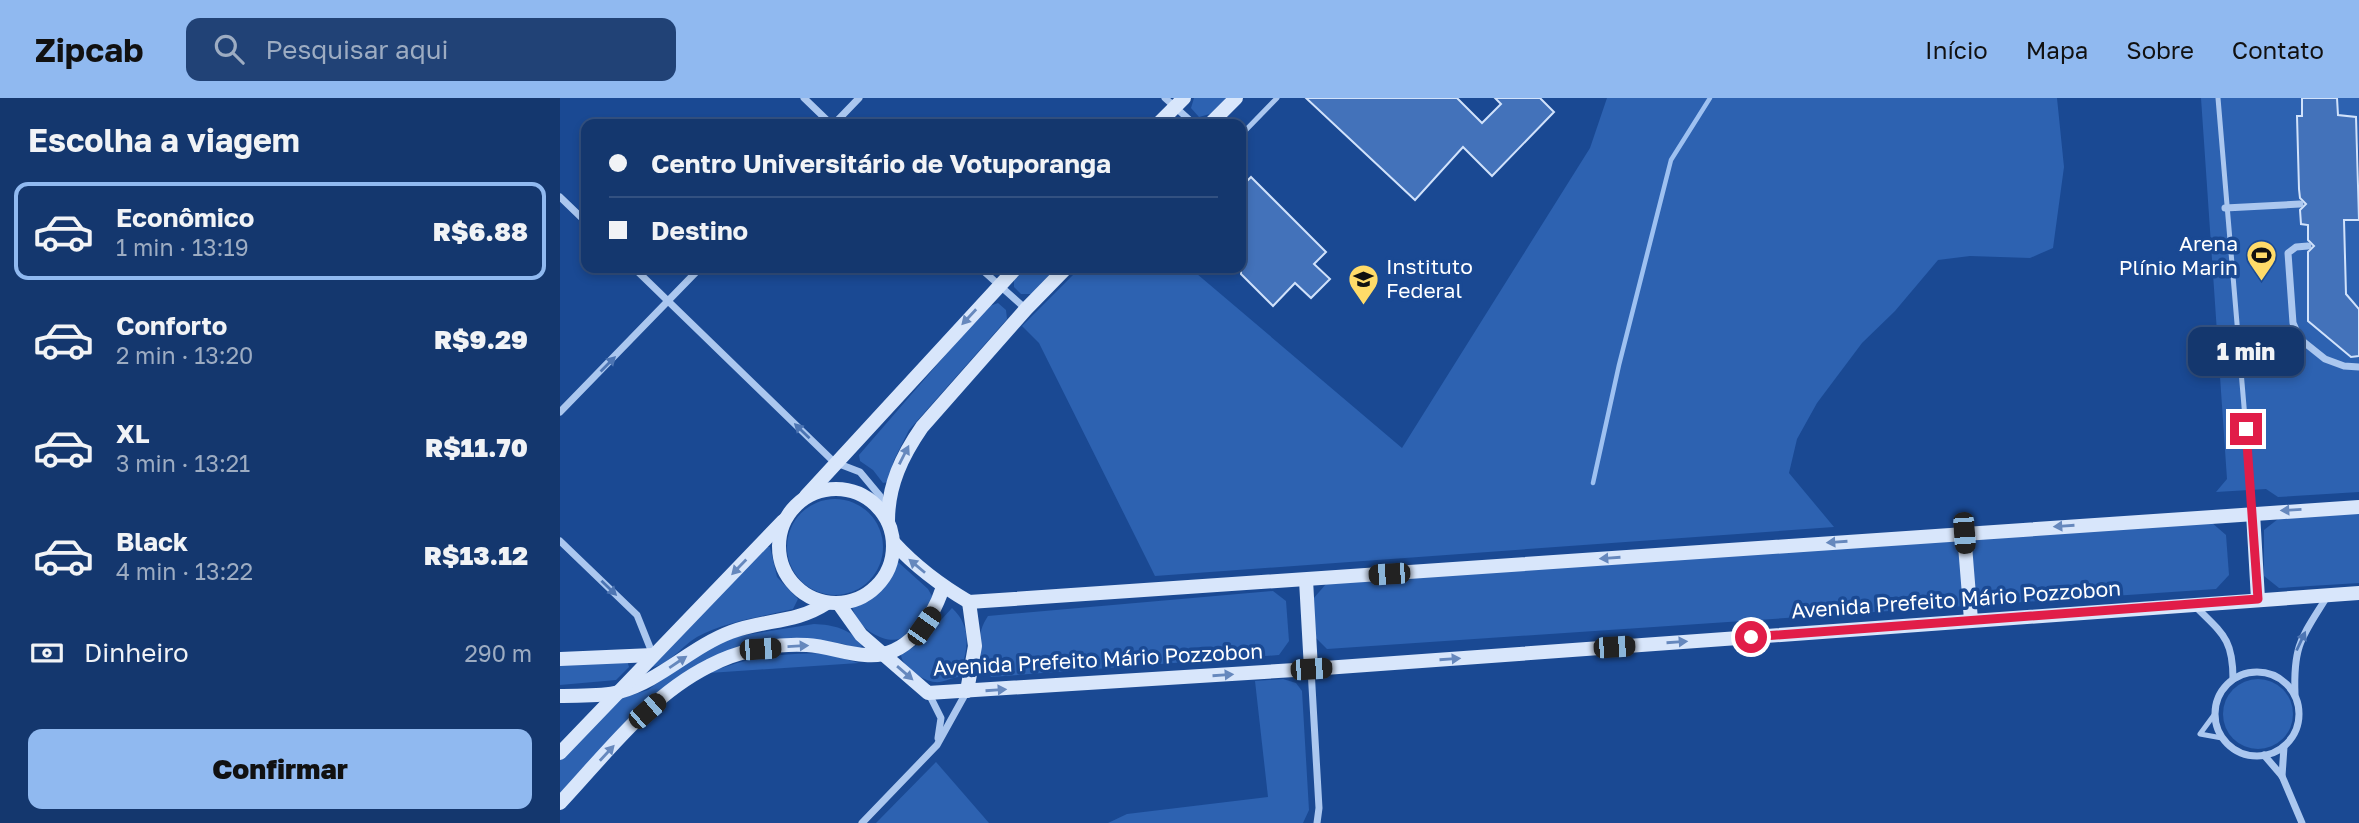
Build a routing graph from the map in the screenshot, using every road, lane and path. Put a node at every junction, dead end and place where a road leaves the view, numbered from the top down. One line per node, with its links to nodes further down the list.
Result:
1 (804, 98): 7 (street)
2 (859, 98): 8 (street)
3 (1236, 98): 11 (street)
4 (1277, 98): 12 (lane)
5 (2218, 98): 15 (lane)
6 (1175, 101): 9 (street); 10 (street)
7 (827, 119)
8 (837, 119)
9 (1162, 119)
10 (1190, 119)
11 (1215, 119)
12 (1246, 130)
13 (560, 197): 16 (street)
14 (2300, 204): 15 (street)
15 (2225, 208): 31 (lane)
16 (581, 217)
17 (2308, 246): 26 (street)
18 (639, 273): 24 (street)
19 (695, 273): 24 (street)
20 (985, 273): 23 (street)
21 (1011, 273): 23 (street)
22 (1061, 273): 25 (street)
23 (998, 285): 25 (street); 28 (street, one-way to 28)
24 (669, 301): 27 (street, one-way to 24); 28 (street, one-way to 24)
25 (1026, 309): 32 (street, one-way to 25)
26 (2359, 367)
27 (560, 412)
28 (834, 463): 29 (street); 32 (street)
29 (801, 501): 32 (street); 33 (street)
30 (2359, 506): 31 (street, one-way to 31)
31 (2253, 513): 34 (street, one-way to 34); 41 (street)
32 (884, 515): 36 (street)
33 (786, 518): 43 (street); 47 (street, one-way to 47)
34 (1964, 533): 37 (street, one-way to 37); 45 (street)
35 (560, 541): 47 (street, one-way to 47)
36 (894, 543): 38 (street, one-way to 36); 43 (street)
37 (1306, 580): 42 (street); 49 (street)
38 (943, 587): 42 (street); 46 (street)
39 (2359, 593): 40 (street, Avenida Prefeito Mário Pozzobon)
40 (2329, 594): 41 (street, Avenida Prefeito Mário Pozzobon); 54 (street, one-way to 40)
41 (2258, 599): 44 (street, Avenida Prefeito Mário Pozzobon)
42 (968, 601): 51 (street)
43 (833, 603): 46 (street, Avenida Prefeito Mário Pozzobon); 52 (street, one-way to 43)
44 (2193, 604): 45 (street, Avenida Prefeito Mário Pozzobon); 50 (street)
45 (1971, 620): 49 (street, Avenida Prefeito Mário Pozzobon, one-way to 45)
46 (883, 653): 53 (street, Avenida Prefeito Mário Pozzobon, one-way to 53); 63 (street, one-way to 46)
47 (653, 655): 48 (street); 52 (street)
48 (560, 659)
49 (1311, 669): 51 (street, Avenida Prefeito Mário Pozzobon, one-way to 49); 65 (street)
50 (2233, 679): 54 (street); 56 (street)
51 (967, 691): 53 (street, Avenida Prefeito Mário Pozzobon); 58 (street)
52 (617, 693): 55 (street); 60 (street)
53 (928, 693): 58 (street)
54 (2295, 694): 59 (street)
55 (560, 695)
56 (2214, 715): 57 (street); 57 (lane)
57 (2222, 737): 61 (street)
58 (937, 746): 64 (street)
59 (2284, 747): 61 (street); 62 (street)
60 (560, 752)
61 (2264, 755): 62 (street)
62 (2282, 776): 66 (street)
63 (560, 803)
64 (862, 823)
65 (1317, 823)
66 (2302, 823)

